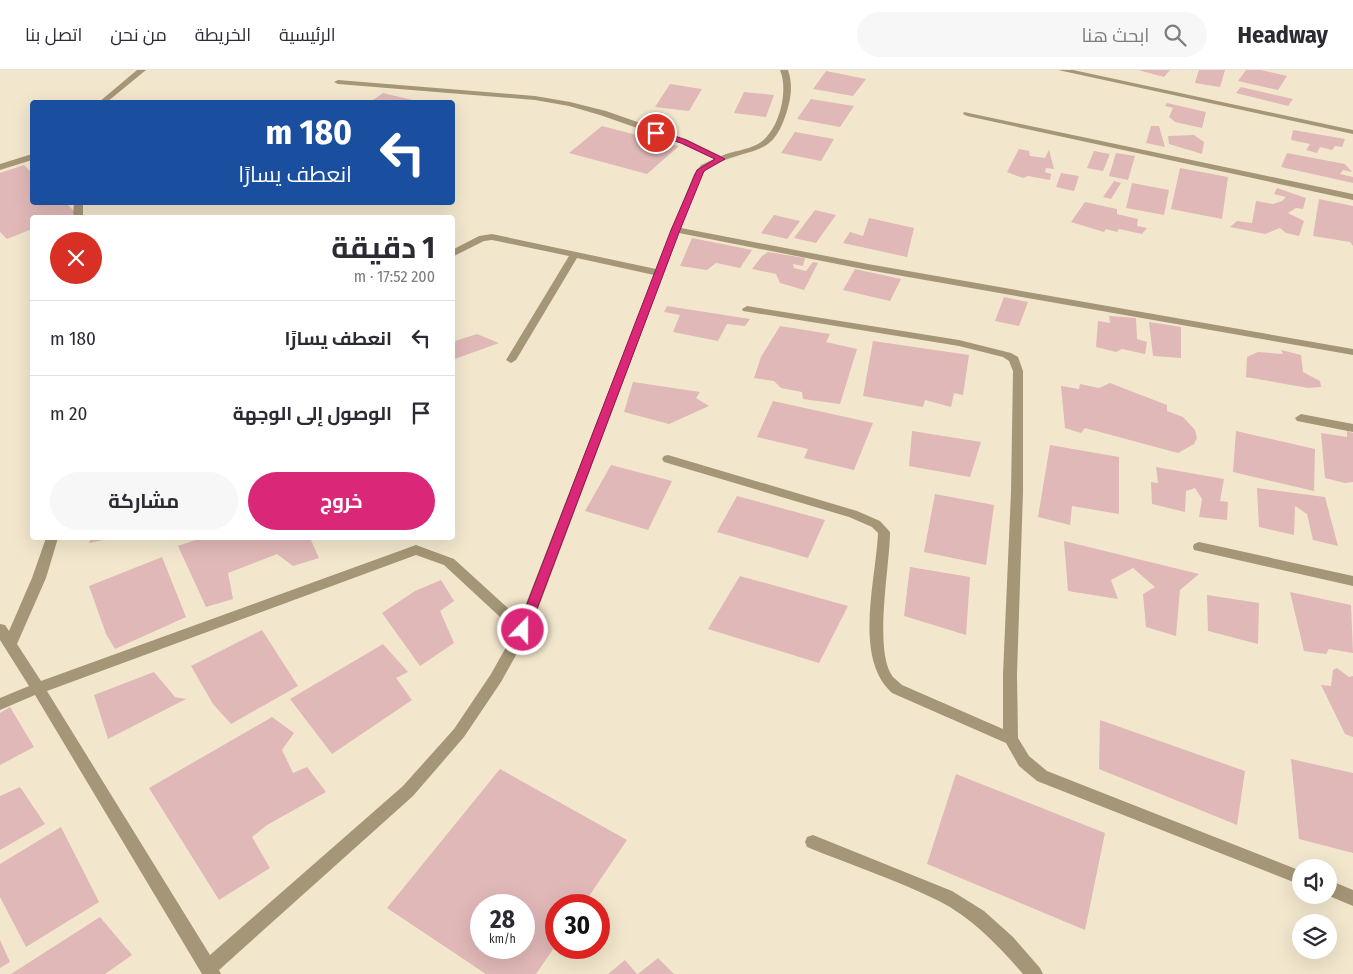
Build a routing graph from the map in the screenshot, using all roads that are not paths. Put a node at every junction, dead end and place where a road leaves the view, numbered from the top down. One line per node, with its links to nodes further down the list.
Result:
1 (142, 70): 5 (street)
2 (784, 70): 9 (street)
3 (1062, 70): 7 (street)
4 (338, 82): 9 (street)
5 (105, 100)
6 (967, 114): 11 (street)
7 (1353, 132)
8 (30, 158): 10 (street)
9 (721, 159): 12 (street)
10 (0, 166)
11 (1353, 198)
12 (676, 230): 15 (street); 17 (street)
13 (455, 252): 14 (street)
14 (574, 256): 15 (street); 18 (street)
15 (660, 273): 26 (street)
16 (747, 310): 30 (street)
17 (1353, 352)
18 (511, 360)
19 (1301, 418): 20 (street)
20 (1353, 428)
21 (668, 459): 30 (street)
22 (51, 540): 27 (street)
23 (1199, 547): 24 (street)
24 (1353, 581)
25 (0, 629): 27 (street)
26 (523, 630): 28 (street); 35 (street)
27 (10, 644): 28 (street)
28 (38, 688): 29 (street); 35 (street)
29 (0, 704)
30 (1011, 739): 32 (street)
31 (813, 842): 36 (street)
32 (1292, 874)
33 (1337, 891): 34 (street)
34 (1353, 898)
35 (210, 971)
36 (1034, 974)

